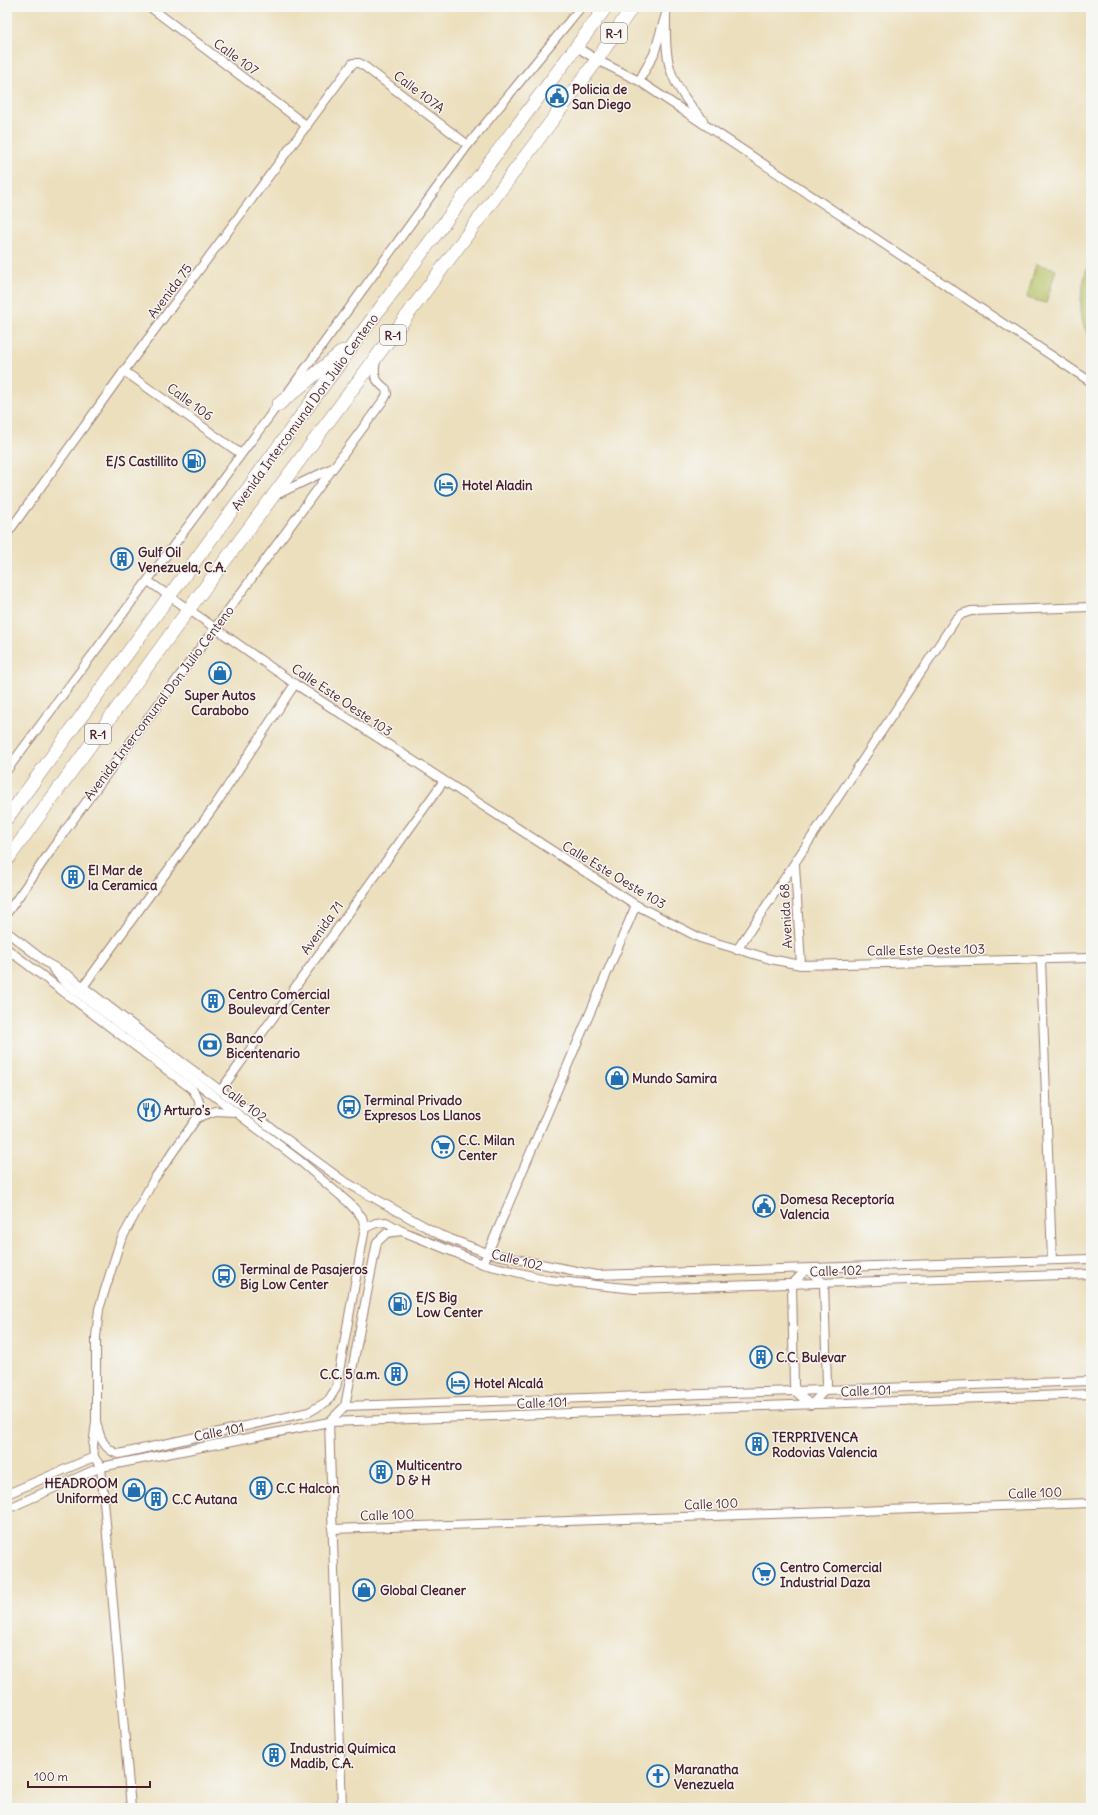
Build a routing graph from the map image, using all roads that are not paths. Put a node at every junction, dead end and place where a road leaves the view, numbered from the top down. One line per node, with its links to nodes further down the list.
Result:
1 (150, 7): 11 (street, Calle 107)
2 (581, 7): 13 (street, Avenida Intercomunal Don Julio Centeno)
3 (606, 7): 7 (main road, Avenida Intercomunal Don Julio Centeno / R-1)
4 (632, 7): 8 (main road, Avenida Intercomunal Don Julio Centeno / R-1)
5 (668, 7): 6 (street)
6 (666, 16): 10 (street); 12 (street)
7 (577, 47): 8 (street); 14 (main road, Avenida Intercomunal Don Julio Centeno / R-1)
8 (597, 60): 10 (street); 15 (main road, Avenida Intercomunal Don Julio Centeno / R-1)
9 (353, 64): 11 (street, Avenida 75); 13 (street, Calle 107A)
10 (639, 81): 12 (street)
11 (307, 126): 16 (street, Avenida 75)
12 (710, 128): 17 (street)
13 (468, 144): 18 (street, Avenida Intercomunal Don Julio Centeno)
14 (358, 338): 18 (main road); 24 (main road, Avenida Intercomunal Don Julio Centeno / R-1)
15 (377, 357): 20 (street, Avenida Intercomunal Don Julio Centeno); 21 (main road, Avenida Intercomunal Don Julio Centeno / R-1)
16 (124, 371): 19 (street, Calle 106); 22 (street, Avenida 75)
17 (1091, 382)
18 (278, 405): 19 (street, Avenida Intercomunal Don Julio Centeno)
19 (241, 454): 23 (street, Avenida Intercomunal Don Julio Centeno)
20 (333, 468): 21 (street); 27 (street, Avenida Intercomunal Don Julio Centeno)
21 (273, 497): 26 (main road, Avenida Intercomunal Don Julio Centeno / R-1)
22 (7, 534)
23 (148, 581): 24 (street, Calle Este Oeste 103); 30 (street, Avenida Intercomunal Don Julio Centeno)
24 (170, 597): 26 (street, Calle Este Oeste 103); 33 (main road, Avenida Intercomunal Don Julio Centeno / R-1)
25 (1091, 607): 35 (street)
26 (189, 609): 27 (street, Calle Este Oeste 103); 34 (main road, Avenida Intercomunal Don Julio Centeno / R-1)
27 (216, 628): 28 (street, Calle Este Oeste 103); 37 (street, Avenida Intercomunal Don Julio Centeno)
28 (295, 684): 32 (street, Calle Este Oeste 103); 45 (street)
29 (7, 755): 30 (street)
30 (14, 760): 31 (street, Avenida Intercomunal Don Julio Centeno)
31 (7, 770)
32 (443, 782): 36 (street, Calle Este Oeste 103); 46 (street, Avenida 71)
33 (7, 818)
34 (7, 860)
35 (795, 865): 40 (street); 44 (street, Avenida 68)
36 (636, 905): 40 (street, Calle Este Oeste 103); 51 (street)
37 (7, 914)
38 (7, 932): 43 (street, Calle 102)
39 (7, 949): 48 (street)
40 (737, 950): 44 (street, Calle Este Oeste 103)
41 (1091, 958): 42 (street, Calle Este Oeste 103)
42 (1041, 960): 44 (street, Calle Este Oeste 103); 53 (street)
43 (47, 963): 45 (street, Calle 102); 47 (street, Calle 102)
44 (801, 965)
45 (83, 987): 46 (street, Calle 102)
46 (221, 1090): 51 (street, Calle 102)
47 (236, 1112): 48 (street); 49 (street, Calle 102)
48 (197, 1118): 72 (street)
49 (365, 1228): 50 (street, Calle 102); 59 (street)
50 (402, 1231): 54 (street, Calle 102); 60 (street)
51 (487, 1253): 54 (street); 55 (street, Calle 102)
52 (1091, 1259): 53 (street, Calle 102)
53 (1052, 1260): 55 (street, Calle 102)
54 (483, 1264): 58 (street, Calle 102)
55 (807, 1269): 57 (street); 58 (street)
56 (1091, 1274): 57 (street, Calle 102)
57 (824, 1283): 58 (street, Calle 102); 62 (street)
58 (792, 1284): 63 (street)
59 (346, 1332): 60 (street); 71 (street)
60 (358, 1345): 68 (street)
61 (1091, 1381): 62 (street, Calle 101)
62 (825, 1390): 63 (street, Calle 101); 67 (street)
63 (796, 1392): 65 (street, Calle 101); 67 (street)
64 (1091, 1394): 67 (street, Calle 101)
65 (629, 1398): 66 (street, Calle 101); 69 (street)
66 (420, 1405): 68 (street, Calle 101); 70 (street)
67 (811, 1405): 69 (street, Calle 101)
68 (345, 1406): 73 (street)
69 (630, 1412): 70 (street, Calle 101)
70 (420, 1419): 73 (street, Calle 101)
71 (276, 1420): 72 (street); 74 (street)
72 (96, 1421): 75 (street)
73 (329, 1422): 74 (street, Calle 101); 80 (street)
74 (279, 1433): 76 (street, Calle 101)
75 (94, 1457): 76 (street); 77 (street)
76 (101, 1467): 79 (street, Calle 101); 81 (street)
77 (7, 1494)
78 (1091, 1503): 80 (street, Calle 100)
79 (7, 1509)
80 (332, 1529): 82 (street)
81 (131, 1808)
82 (342, 1808)

